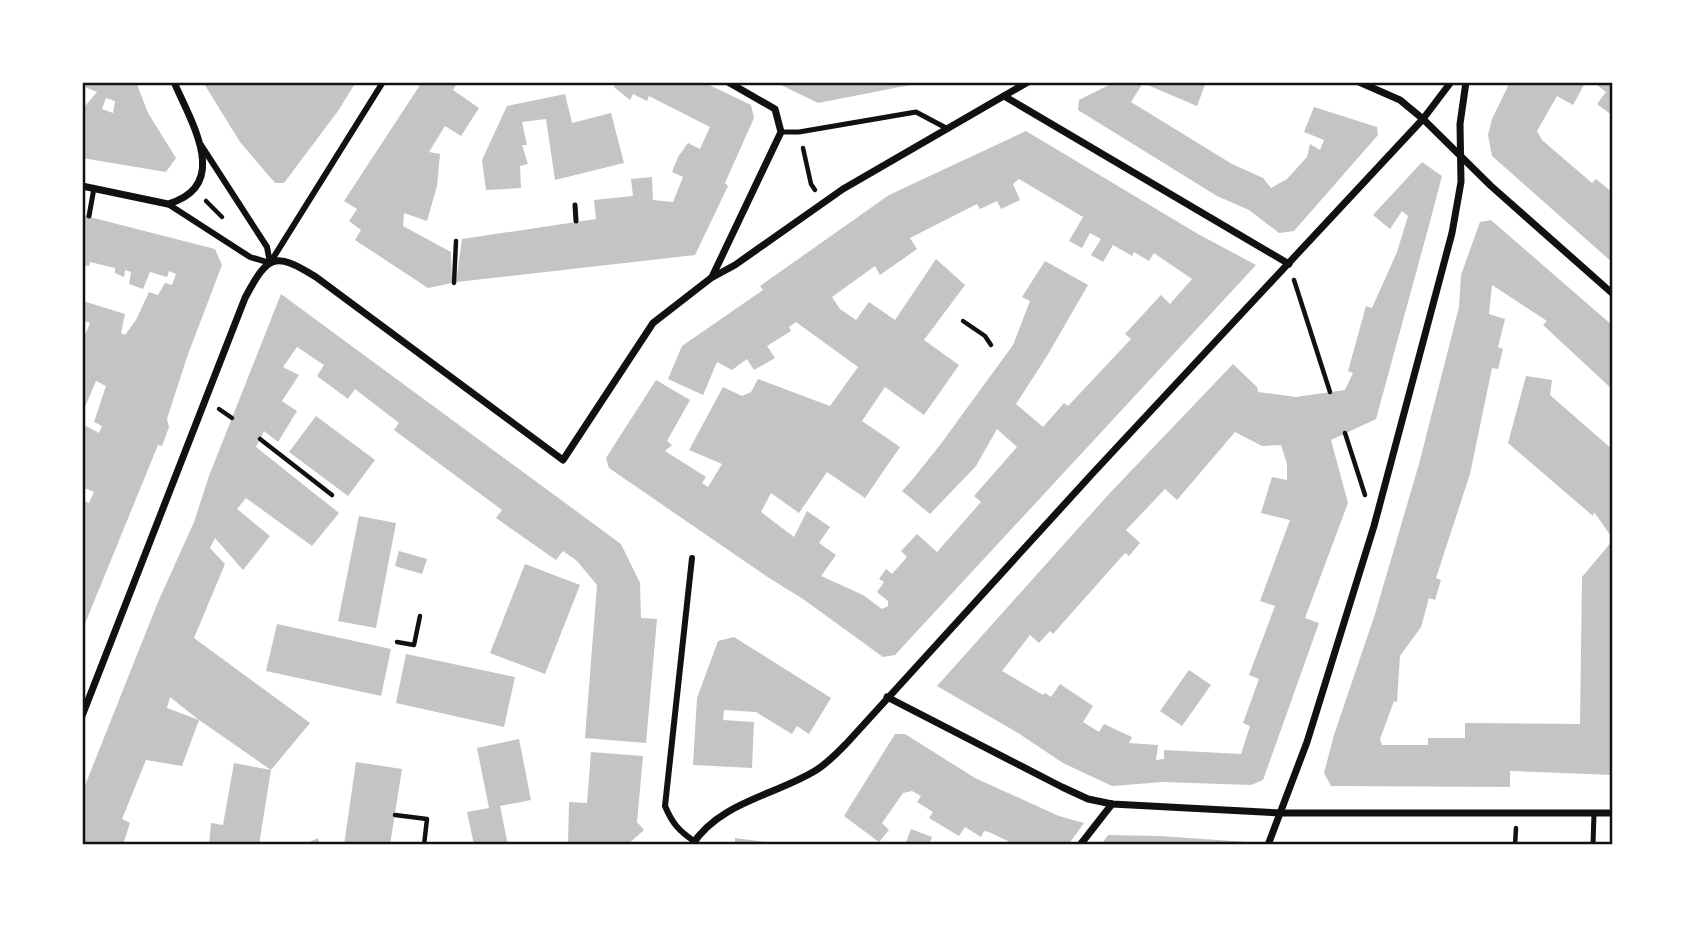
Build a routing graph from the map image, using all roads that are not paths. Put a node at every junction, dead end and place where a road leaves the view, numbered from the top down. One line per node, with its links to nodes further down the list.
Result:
1 (174, 82): 12 (street)
2 (383, 82): 20 (street)
3 (728, 82): 11 (street)
4 (1028, 82): 8 (street)
5 (1359, 82): 9 (street)
6 (1451, 82): 9 (street)
7 (1466, 82): 13 (street)
8 (1004, 96): 10 (street); 21 (street)
9 (1423, 119): 13 (street); 21 (street)
10 (948, 129): 11 (lane); 22 (street)
11 (781, 132): 22 (street)
12 (200, 144): 16 (street); 20 (street)
13 (1460, 156): 23 (street); 28 (street)
14 (82, 186): 15 (street)
15 (94, 188): 16 (street); 18 (lane)
16 (168, 204): 20 (street)
17 (575, 205): 19 (lane)
18 (89, 216)
19 (576, 221)
20 (270, 263): 22 (street); 26 (street)
21 (1289, 264): 25 (street)
22 (711, 278)
23 (1613, 294)
24 (692, 558): 31 (street)
25 (887, 697): 27 (street); 31 (street)
26 (82, 716)
27 (1112, 804): 28 (street); 32 (street)
28 (1280, 813): 29 (street); 33 (street)
29 (1594, 813): 30 (street); 34 (lane)
30 (1613, 813)
31 (693, 843)
32 (1080, 845)
33 (1268, 845)
34 (1594, 845)

